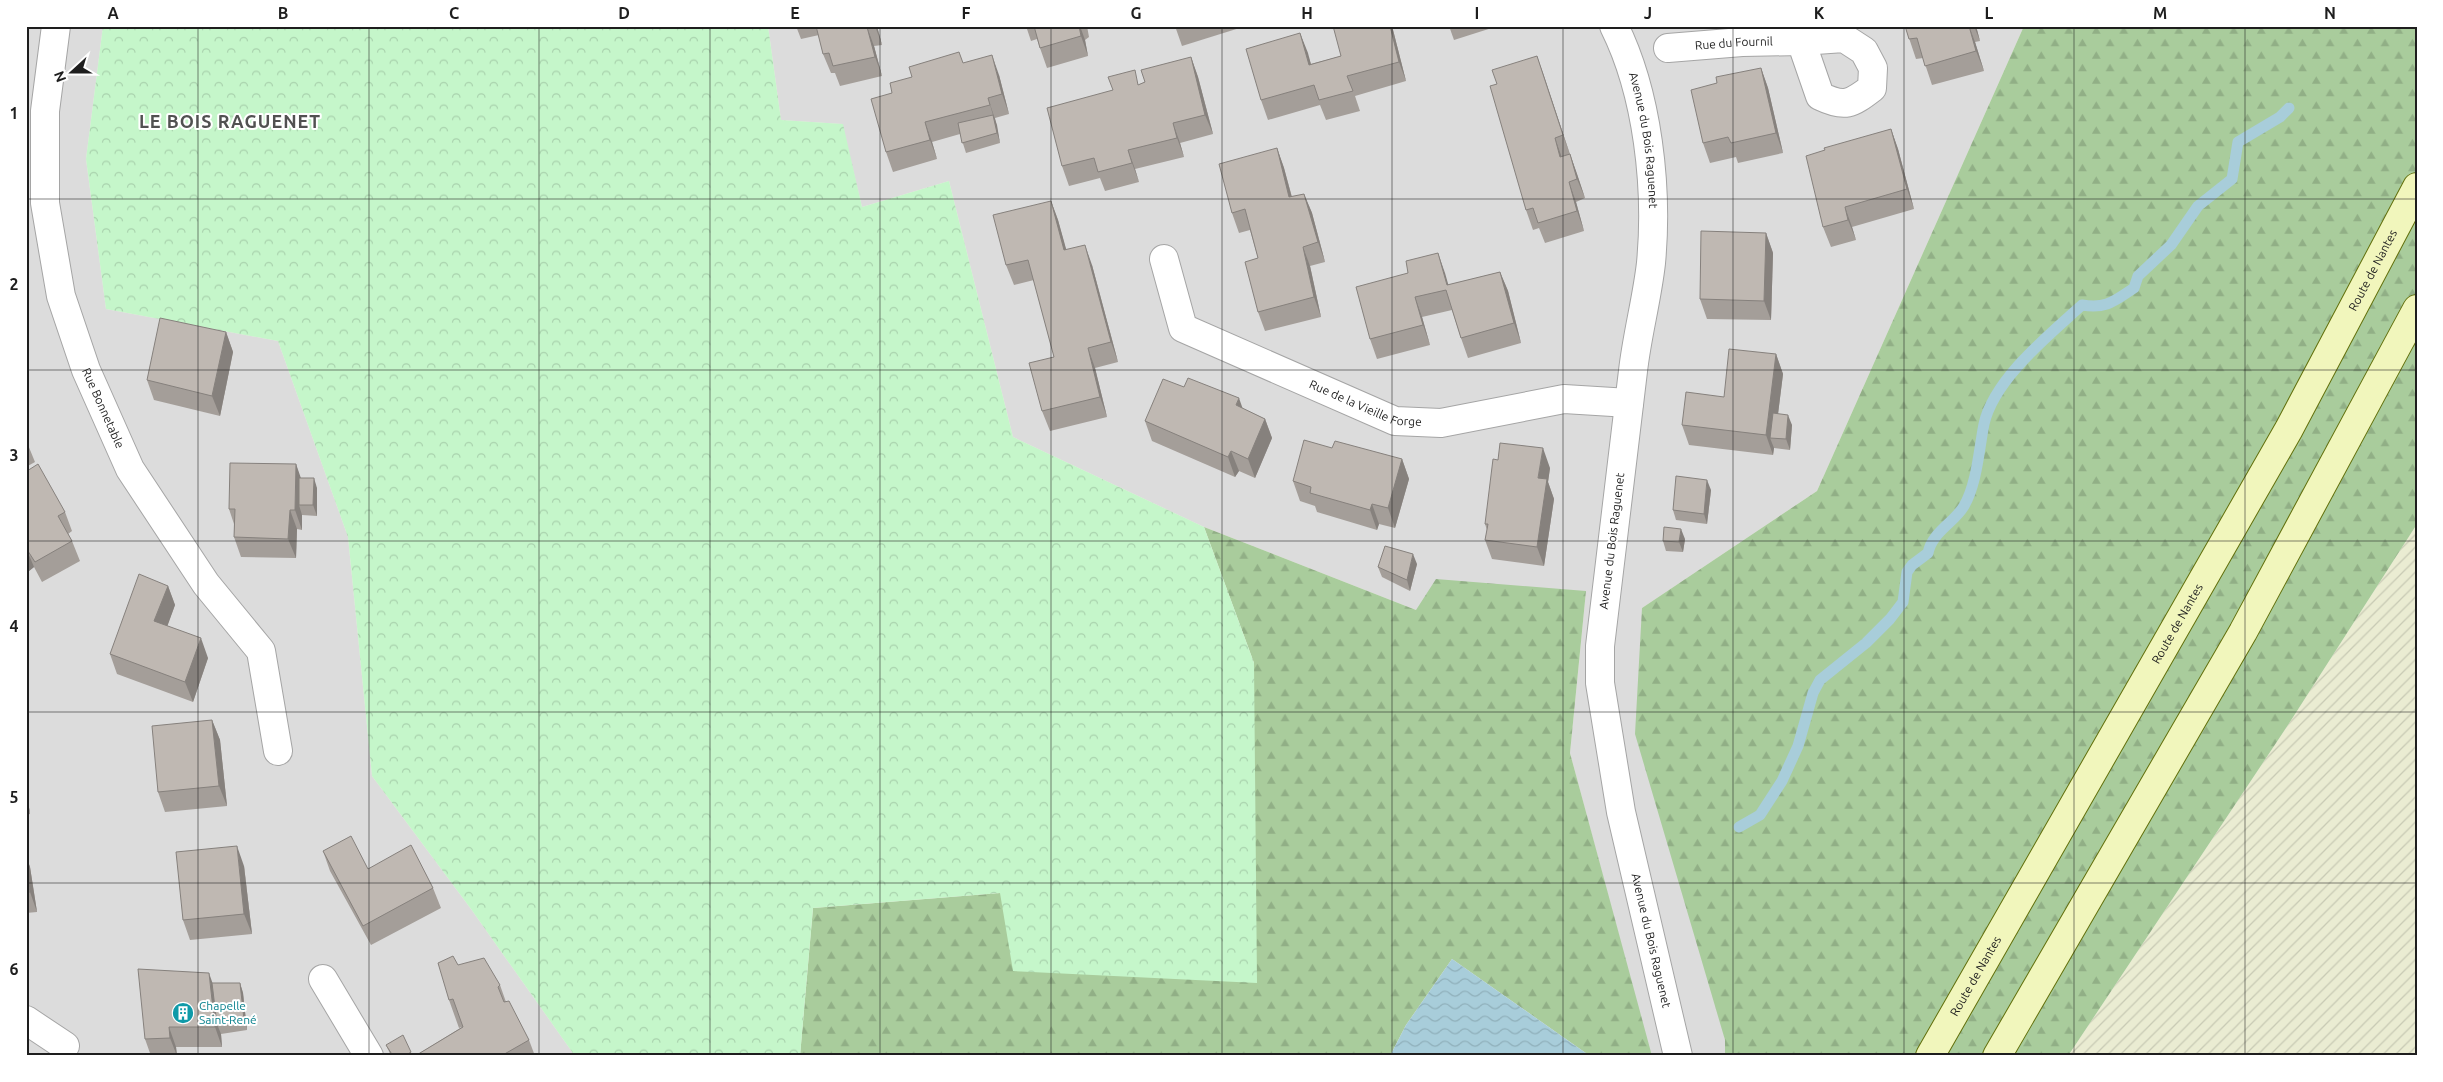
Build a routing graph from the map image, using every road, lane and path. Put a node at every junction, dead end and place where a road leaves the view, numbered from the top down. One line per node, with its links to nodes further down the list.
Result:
1 (56, 26): 9 (street, Rue Bonnetable)
2 (1614, 26): 8 (street, Avenue du Bois Raguenet)
3 (1801, 41): 4 (street, Rue du Fournil)
4 (1668, 48)
5 (2417, 187): 15 (main road, Route de Nantes)
6 (1164, 259): 8 (street, Rue de la Vieille Forge)
7 (2417, 309): 16 (main road)
8 (1629, 403): 14 (street, Avenue du Bois Raguenet)
9 (278, 751)
10 (323, 979): 13 (street)
11 (26, 1020): 12 (street)
12 (65, 1046)
13 (369, 1056)
14 (1678, 1056)
15 (1930, 1056)
16 (1997, 1056)

